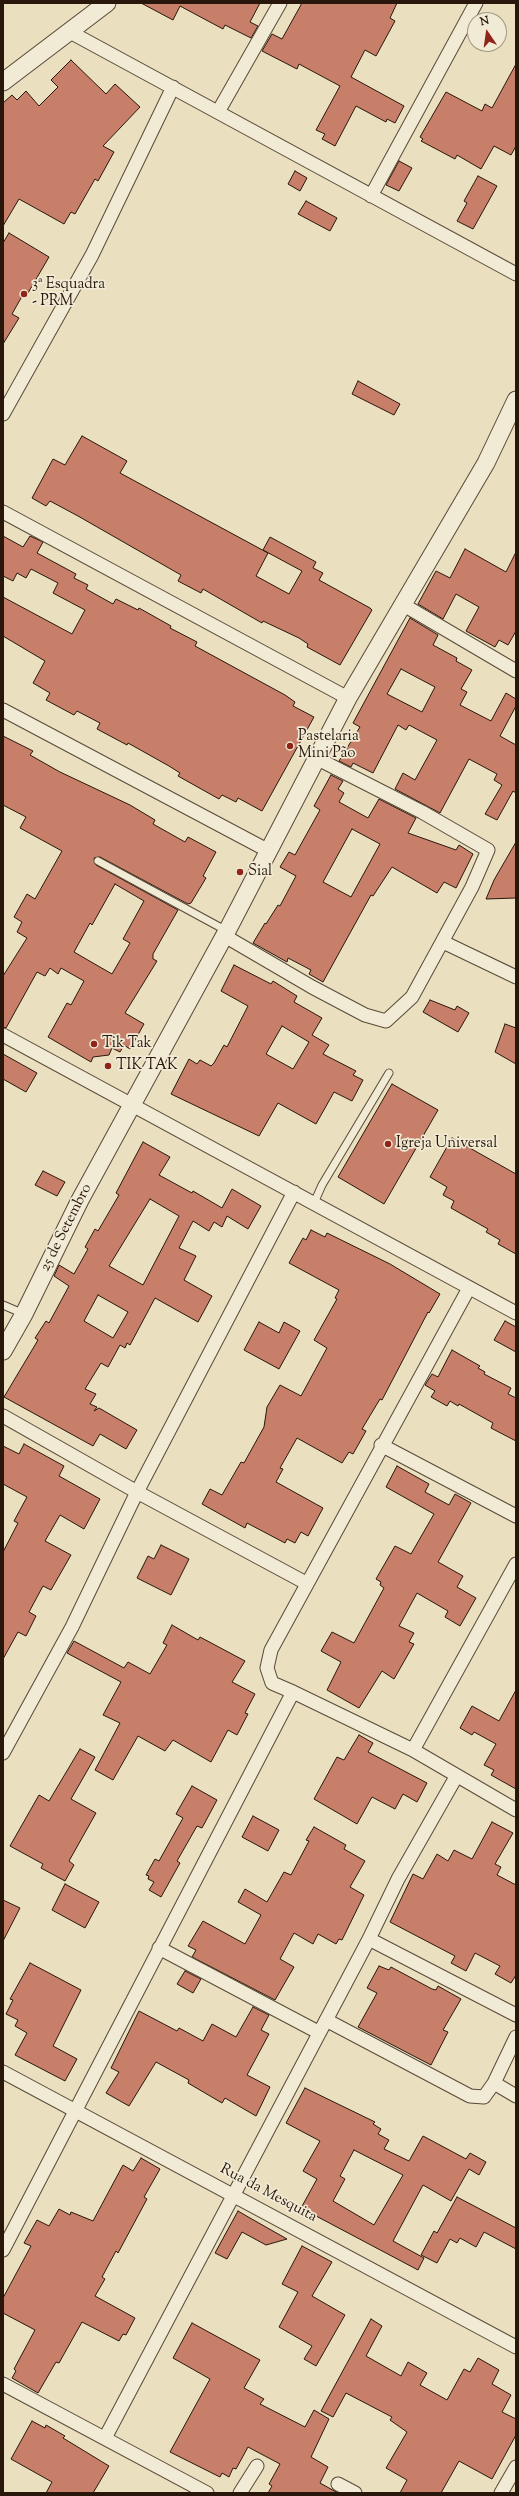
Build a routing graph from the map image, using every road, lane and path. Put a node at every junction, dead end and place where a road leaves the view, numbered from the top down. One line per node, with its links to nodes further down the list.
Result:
1 (107, 3): 4 (street)
2 (280, 3): 7 (street)
3 (476, 3): 8 (street)
4 (70, 32): 5 (street); 6 (street)
5 (3, 82)
6 (173, 87): 7 (street); 11 (street)
7 (218, 112): 8 (street)
8 (371, 196): 9 (street)
9 (516, 274)
10 (516, 400): 13 (street, 25 de Setembro)
11 (3, 414)
12 (3, 512): 15 (street)
13 (402, 604): 14 (street); 15 (street, 25 de Setembro)
14 (516, 671)
15 (348, 698): 17 (street, 25 de Setembro)
16 (3, 710): 18 (street)
17 (316, 758): 18 (street, 25 de Setembro); 21 (street)
18 (267, 850): 20 (street, 25 de Setembro)
19 (98, 861): 20 (lane)
20 (225, 933): 21 (street); 25 (street, 25 de Setembro)
21 (443, 942): 22 (street)
22 (516, 977)
23 (3, 1035): 25 (street)
24 (390, 1073): 27 (lane)
25 (131, 1105): 26 (street); 30 (street, 25 de Setembro)
26 (294, 1192): 27 (street); 35 (street)
27 (314, 1203): 28 (street)
28 (469, 1288): 31 (street); 34 (street)
29 (3, 1304): 30 (lane)
30 (24, 1314): 32 (street, 25 de Setembro)
31 (516, 1314)
32 (3, 1352)
33 (3, 1416): 35 (street)
34 (381, 1445): 36 (street); 38 (street)
35 (137, 1492): 38 (street); 41 (street)
36 (516, 1516)
37 (516, 1564): 40 (street)
38 (306, 1583): 39 (street)
39 (293, 1692): 40 (street); 45 (street)
40 (413, 1750): 42 (street)
41 (3, 1753)
42 (456, 1777): 43 (street); 44 (street)
43 (516, 1810)
44 (370, 1939): 46 (street); 47 (street)
45 (159, 1948): 48 (street); 53 (street)
46 (516, 2014)
47 (326, 2020): 48 (street); 51 (street)
48 (318, 2032): 54 (street)
49 (516, 2038): 51 (street)
50 (3, 2072): 53 (street, Rua da Mesquita)
51 (494, 2083): 52 (street)
52 (516, 2096)
53 (76, 2112): 54 (street, Rua da Mesquita); 55 (street)
54 (234, 2194): 56 (street, Rua da Mesquita); 58 (street)
55 (4, 2246)
56 (516, 2347)
57 (3, 2384): 58 (street)
58 (105, 2438): 62 (street)
59 (257, 2466): 63 (street)
60 (516, 2467): 65 (street)
61 (338, 2484): 64 (street)
62 (207, 2493)
63 (240, 2493)
64 (355, 2493)
65 (501, 2493)

